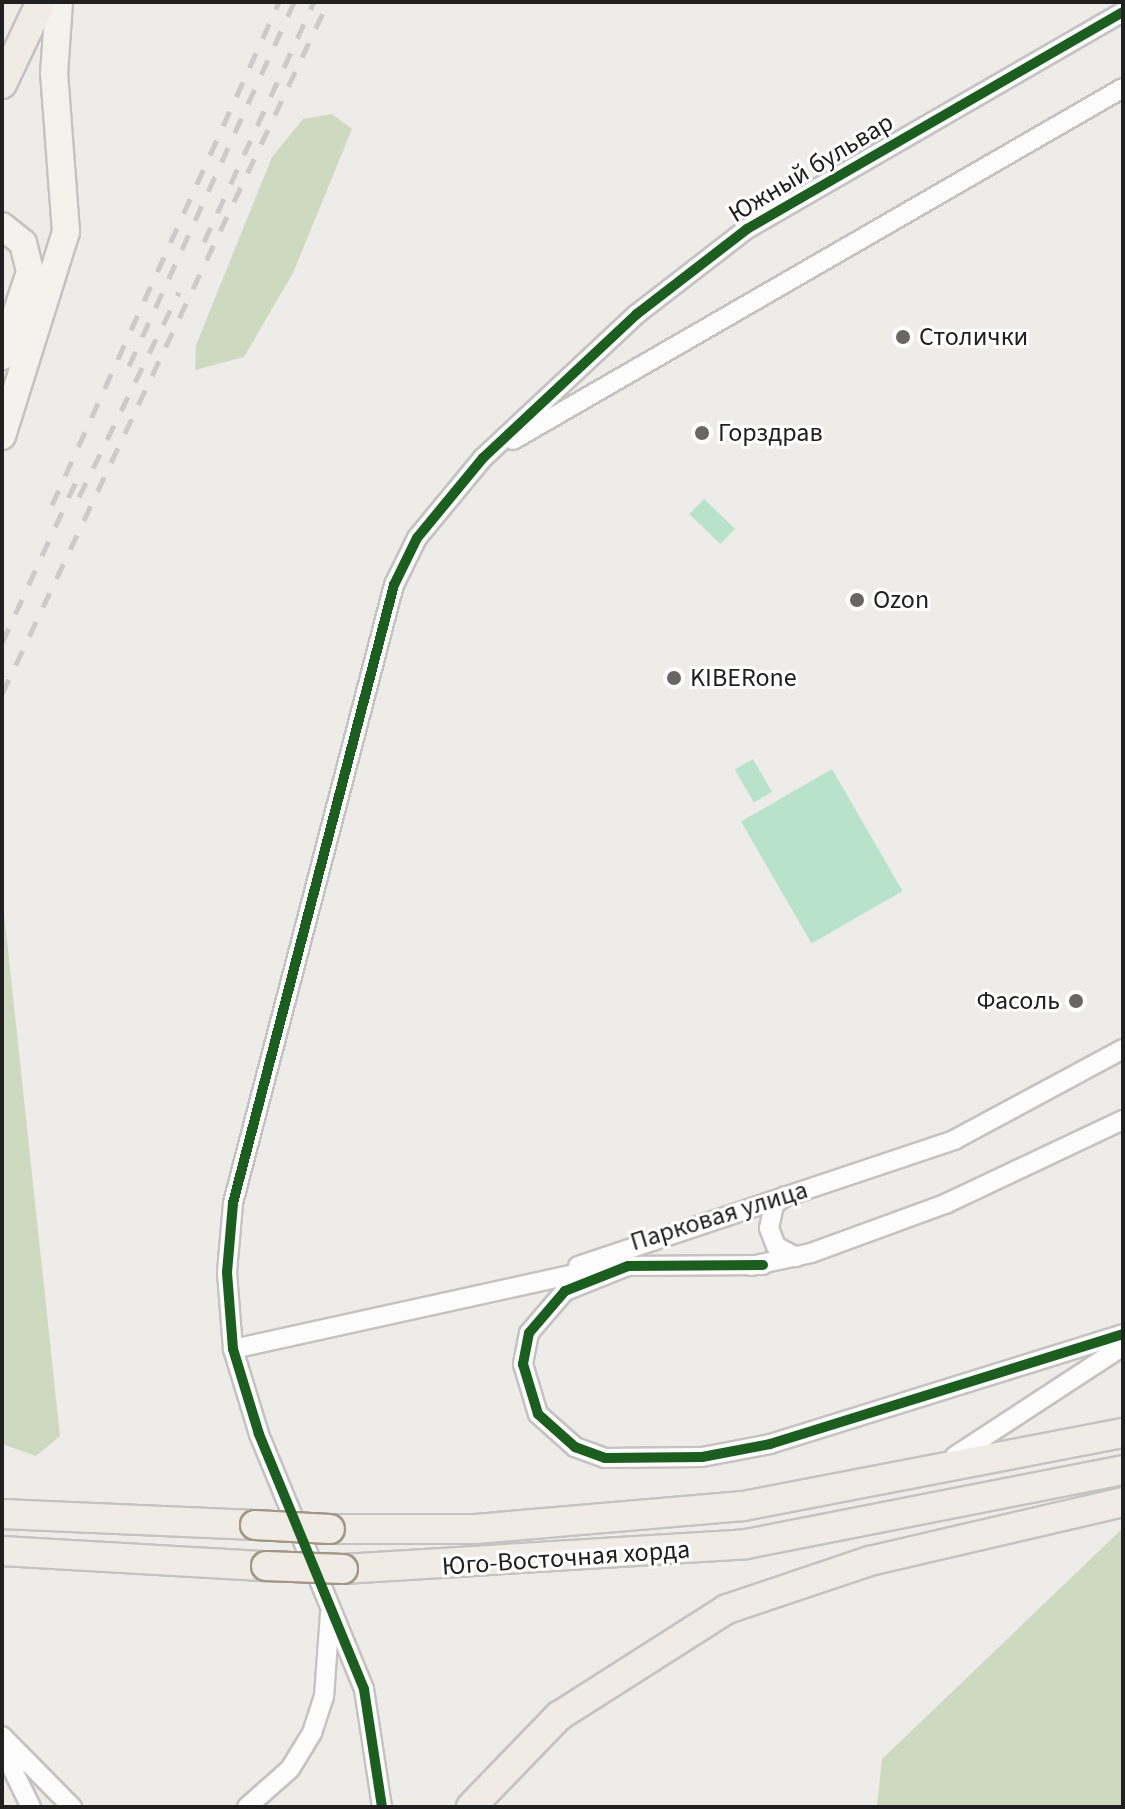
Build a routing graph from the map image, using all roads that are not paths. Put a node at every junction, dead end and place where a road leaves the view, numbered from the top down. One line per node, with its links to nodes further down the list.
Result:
1 (41, 2): 4 (main road)
2 (59, 2): 8 (street)
3 (1123, 12): 9 (street, Южный бульвар)
4 (2, 84)
5 (1123, 88): 9 (street, Южный бульвар)
6 (2, 226): 7 (street)
7 (2, 356)
8 (2, 436)
9 (483, 458): 18 (street, Южный бульвар)
10 (1123, 1049): 12 (street, Парковая улица)
11 (1123, 1120): 13 (street, Парковая улица)
12 (785, 1196): 13 (street); 15 (street, Парковая улица)
13 (796, 1257): 14 (street, Парковая улица)
14 (628, 1266): 15 (street, Парковая улица); 16 (street)
15 (554, 1277): 18 (street)
16 (1123, 1334)
17 (1123, 1346): 21 (street)
18 (233, 1349): 25 (street, Южный бульвар)
19 (1123, 1433): 21 (main road, Юго-Восточная хорда)
20 (1123, 1470): 24 (main road, Юго-Восточная хорда, bridge)
21 (884, 1484): 23 (main road, Юго-Восточная хорда, bridge)
22 (1123, 1502): 32 (main road)
23 (2, 1514)
24 (2, 1551)
25 (330, 1606): 30 (street); 31 (street, Южный бульвар)
26 (2, 1736): 29 (street)
27 (2, 1747): 28 (street)
28 (31, 1807)
29 (72, 1807)
30 (247, 1807)
31 (382, 1807)
32 (471, 1807)

